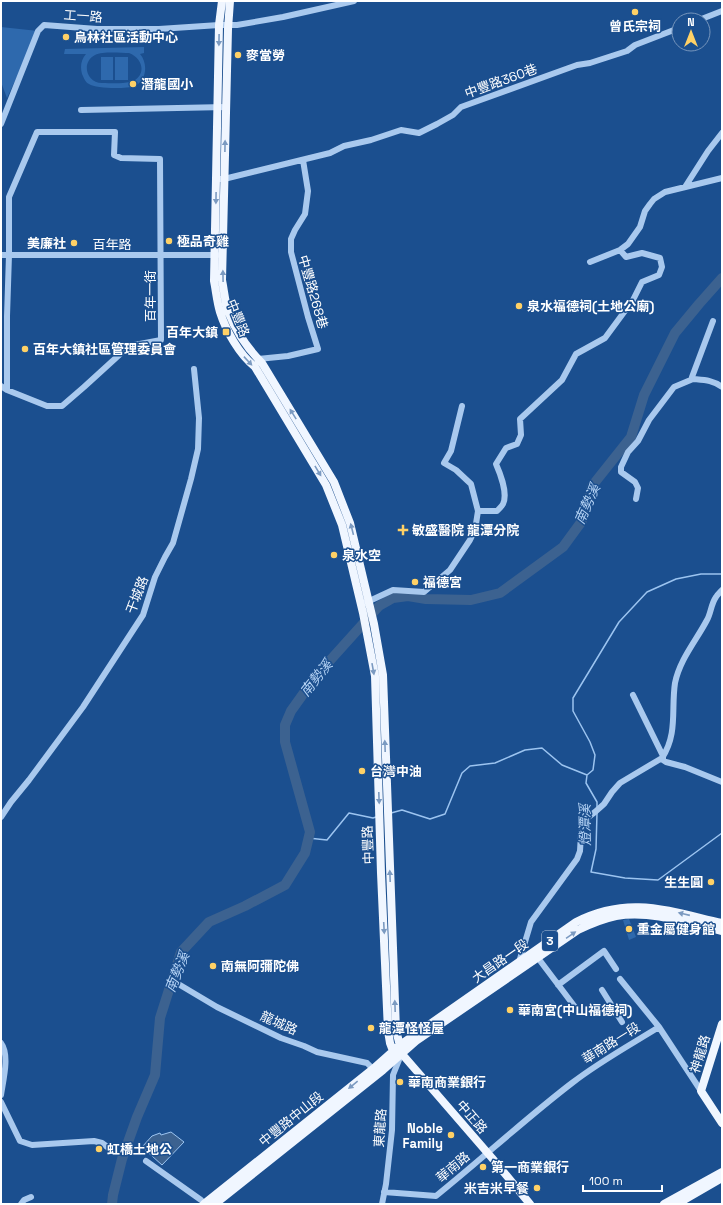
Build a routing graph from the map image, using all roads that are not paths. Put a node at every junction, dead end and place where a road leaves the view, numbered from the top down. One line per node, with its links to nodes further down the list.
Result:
1 (222, 1): 6 (main road, 中豐路)
2 (230, 1): 7 (main road, 中豐路)
3 (354, 1): 7 (street, 工一路)
4 (722, 11): 5 (street)
5 (711, 15)
6 (219, 25): 7 (street, 工一路); 9 (main road, 中豐路, one-way to 9); 11 (street, 工一路)
7 (228, 25): 9 (main road, 中豐路)
8 (671, 31): 13 (street, 中豐路360巷)
9 (222, 107): 10 (street); 15 (main road, 中豐路)
10 (81, 110)
11 (1, 124)
12 (722, 133): 16 (street)
13 (303, 160): 15 (street, 中豐路360巷); 25 (street, 中豐路268巷)
14 (722, 178): 16 (street)
15 (220, 179): 21 (main road, 中豐路)
16 (685, 187): 17 (street)
17 (620, 250): 22 (street); 32 (street)
18 (1, 255): 19 (street, 百年路)
19 (10, 255): 20 (street, 百年路); 20 (street, 百年一街); 23 (street)
20 (161, 255): 21 (street, 百年路); 29 (street, 百年一街)
21 (219, 255): 25 (main road, 中豐路, one-way to 21); 34 (main road, 中豐路, one-way to 34)
22 (590, 262)
23 (4, 316): 29 (street)
24 (713, 321): 27 (street)
25 (258, 359): 34 (main road, 中豐路, one-way to 25)
26 (194, 368): 39 (street, 干城路)
27 (693, 379): 28 (street); 31 (street)
28 (722, 387)
29 (4, 388)
30 (462, 406): 32 (street)
31 (636, 499)
32 (478, 511): 34 (street)
33 (722, 590): 36 (street)
34 (366, 607): 37 (main road, 中豐路, one-way to 37); 37 (main road, 中豐路, one-way to 34)
35 (633, 695): 36 (street)
36 (663, 756): 38 (street); 43 (street)
37 (382, 771): 54 (main road, 中豐路, one-way to 37); 55 (main road, 中豐路, one-way to 55)
38 (722, 782)
39 (1, 818)
40 (722, 923): 43 (main road, 大昌路一段 / 3, one-way to 43)
41 (722, 931): 42 (main road, 大昌路一段 / 3, one-way to 41)
42 (538, 958): 47 (street); 55 (main road, 大昌路一段 / 3)
43 (519, 962): 54 (main road, 大昌路一段 / 3)
44 (616, 969): 47 (street)
45 (620, 979): 52 (street)
46 (180, 985): 56 (street, 龍城路)
47 (558, 985): 49 (street)
48 (602, 990): 50 (street)
49 (578, 1011)
50 (622, 1022)
51 (722, 1024): 57 (main road, 神龍路)
52 (659, 1027): 57 (street, 華南路一段); 62 (street, 華南路一段)
53 (1, 1043): 58 (street)
54 (400, 1045): 55 (main road, 中正路)
55 (397, 1052): 56 (main road, 中豐路中山段 / 3); 62 (main road, 中正路); 66 (street, 東龍路); 71 (main road, 中豐路中山段 / 3)
56 (373, 1069): 70 (main road, 中豐路中山段 / 3, one-way to 70)
57 (701, 1091): 60 (main road, 華南路一段)
58 (1, 1095)
59 (1, 1102): 61 (street)
60 (722, 1122)
61 (114, 1152)
62 (487, 1153): 67 (street, 華南路); 74 (main road, 中正路)
63 (146, 1161): 70 (street)
64 (722, 1172): 75 (main road)
65 (722, 1178): 76 (main road)
66 (384, 1192): 67 (street, 華南路); 72 (street, 東龍路)
67 (436, 1196): 73 (street)
68 (31, 1197): 69 (street)
69 (21, 1204)
70 (204, 1204)
71 (215, 1204)
72 (382, 1204)
73 (436, 1204)
74 (529, 1204)
75 (664, 1204)
76 (677, 1204)

